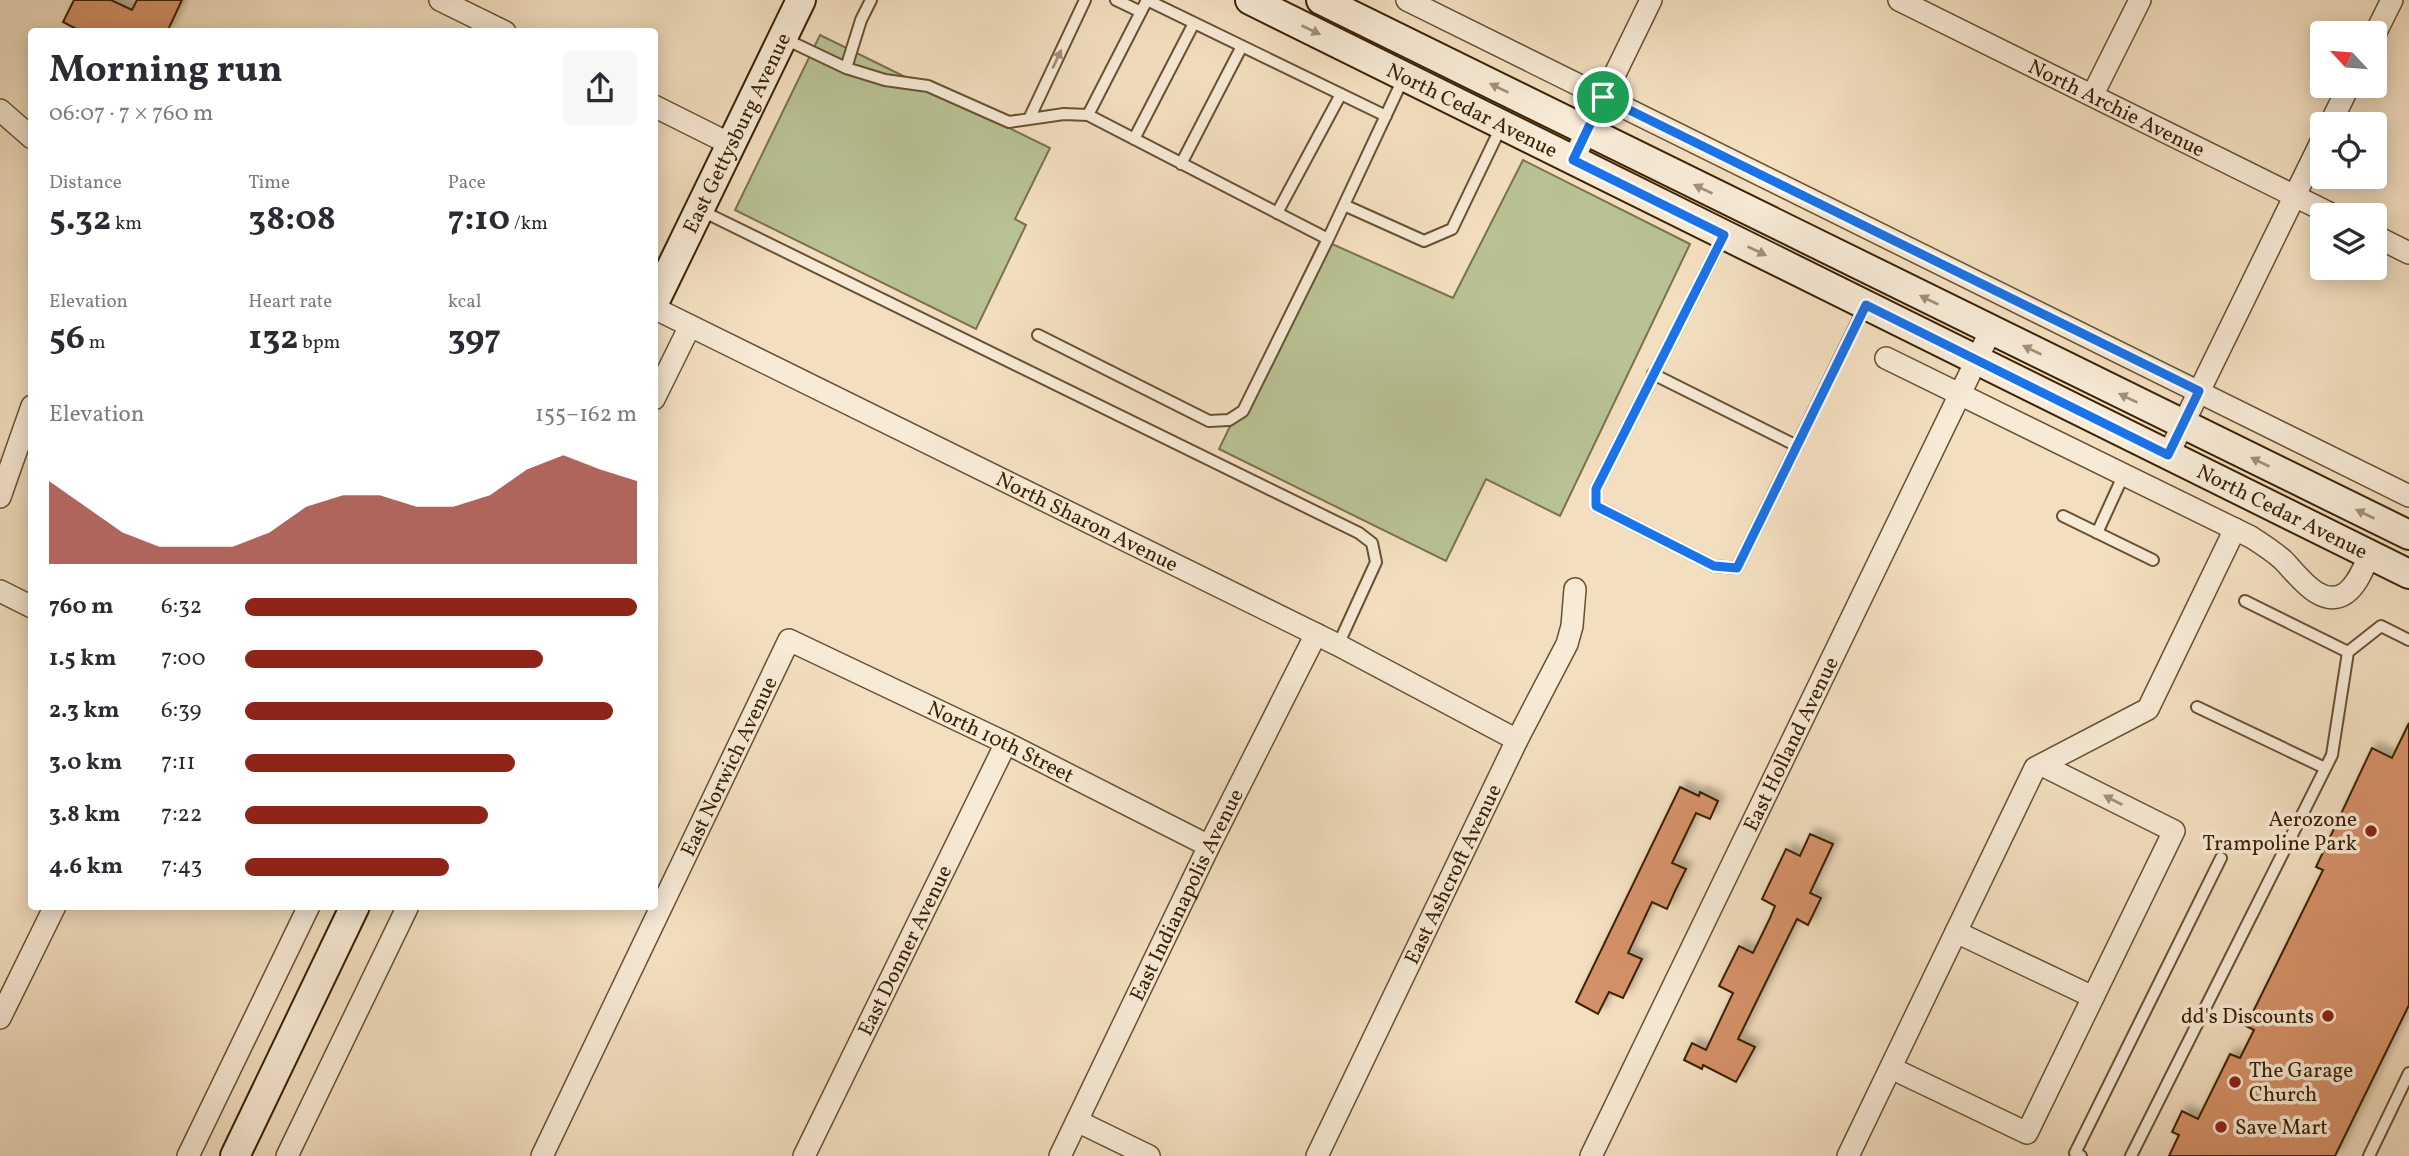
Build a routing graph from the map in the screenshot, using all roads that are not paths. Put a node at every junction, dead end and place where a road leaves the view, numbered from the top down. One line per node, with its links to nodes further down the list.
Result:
1 (440, 0): 17 (street)
2 (801, 0): 18 (main road, East Gettysburg Avenue)
3 (871, 0): 20 (lane)
4 (1085, 0): 29 (lane, one-way to 4)
5 (1116, 0): 14 (lane)
6 (1147, 0): 14 (lane); 16 (lane)
7 (1250, 0): 21 (main road, North Cedar Avenue, one-way to 21)
8 (1321, 0): 31 (main road, North Cedar Avenue, one-way to 8)
9 (1407, 0): 24 (street)
10 (1651, 0): 24 (street)
11 (1899, 0): 23 (street, North Archie Avenue)
12 (2140, 0): 23 (street)
13 (2392, 0): 15 (street)
14 (1142, 12): 27 (lane)
15 (2382, 21)
16 (1194, 23): 19 (lane); 33 (lane)
17 (497, 28)
18 (783, 37): 20 (lane); 34 (main road, East Gettysburg Avenue)
19 (1242, 46): 22 (lane); 36 (lane)
20 (846, 68): 29 (lane)
21 (1404, 76): 28 (lane); 30 (main road, North Cedar Avenue)
22 (1341, 94): 28 (lane); 42 (lane)
23 (2093, 94): 38 (street, North Archie Avenue)
24 (1603, 97): 31 (street); 56 (street)
25 (658, 108): 34 (street)
26 (0, 110): 32 (street)
27 (1087, 115): 29 (lane); 33 (lane)
28 (1385, 116): 40 (lane)
29 (1029, 119)
30 (1502, 125): 35 (main road, North Cedar Avenue); 40 (lane)
31 (1587, 132): 35 (street); 51 (main road, North Cedar Avenue, one-way to 31)
32 (28, 134)
33 (1134, 139): 36 (lane)
34 (732, 145): 41 (main road, East Gettysburg Avenue)
35 (1573, 160): 43 (main road, North Cedar Avenue)
36 (1181, 164): 42 (lane)
37 (2310, 165): 38 (street)
38 (2295, 196): 39 (street, North Archie Avenue); 56 (street)
39 (2310, 204)
40 (1344, 205): 44 (lane)
41 (700, 210): 47 (main road, East Gettysburg Avenue); 81 (lane)
42 (1277, 213): 44 (lane)
43 (1724, 235): 48 (main road, North Cedar Avenue, one-way to 48); 55 (lane)
44 (1328, 239): 52 (lane)
45 (2387, 242): 46 (street)
46 (2409, 253)
47 (658, 295)
48 (1866, 305): 54 (main road, North Cedar Avenue); 61 (lane)
49 (658, 310): 50 (street, North Sharon Avenue)
50 (690, 326): 57 (street); 78 (street, North Sharon Avenue)
51 (1990, 330): 54 (street, East Holland Avenue); 60 (main road, North Cedar Avenue, one-way to 51)
52 (1038, 335)
53 (1886, 358): 58 (street)
54 (1977, 360): 58 (street, East Holland Avenue); 62 (main road, North Cedar Avenue)
55 (1653, 374): 61 (lane); 61 (lane)
56 (2199, 391): 60 (street); 64 (street)
57 (658, 392)
58 (1960, 394): 63 (street); 110 (street, East Holland Avenue)
59 (28, 416): 65 (street)
60 (2183, 425): 62 (street); 69 (main road, North Cedar Avenue, one-way to 60)
61 (1797, 446)
62 (2168, 455): 71 (main road, North Cedar Avenue)
63 (2124, 474): 67 (street); 68 (lane)
64 (2409, 496)
65 (0, 497)
66 (2063, 516): 68 (lane)
67 (2235, 529): 71 (street); 86 (street)
68 (2097, 533): 72 (lane)
69 (2409, 535)
70 (2409, 552): 71 (main road)
71 (2370, 555): 73 (main road, North Cedar Avenue)
72 (2153, 560)
73 (2409, 574)
74 (1575, 589): 84 (street, East Ashcroft Avenue)
75 (0, 591): 77 (street)
76 (2245, 601): 82 (lane)
77 (28, 605)
78 (1316, 635): 81 (street, North Sharon Avenue); 88 (street, East Indianapolis Avenue)
79 (789, 640): 85 (street, North 10th Street); 90 (street, East Norwich Avenue)
80 (2409, 640): 82 (lane)
81 (1338, 645): 84 (street, North Sharon Avenue)
82 (2348, 652): 87 (lane)
83 (2197, 707): 87 (lane)
84 (1517, 740): 109 (street, East Ashcroft Avenue)
85 (1006, 743): 88 (street, North 10th Street); 106 (street, East Donner Avenue)
86 (2042, 765): 96 (street); 97 (street, one-way to 86)
87 (2325, 768): 113 (lane)
88 (1209, 846): 101 (street, East Indianapolis Avenue)
89 (2221, 858): 112 (lane)
90 (659, 905)
91 (53, 910): 98 (street)
92 (307, 910): 102 (street)
93 (353, 910): 103 (main road)
94 (406, 910): 104 (street)
95 (657, 910): 105 (street, East Norwich Avenue)
96 (1956, 932): 97 (street); 99 (street)
97 (2093, 998): 99 (street)
98 (0, 1018)
99 (1891, 1068): 111 (street)
100 (2409, 1073): 114 (lane)
101 (1077, 1121): 107 (street, East Indianapolis Avenue); 108 (street)
102 (188, 1156)
103 (235, 1156)
104 (287, 1156)
105 (542, 1156)
106 (804, 1156)
107 (1060, 1156)
108 (1149, 1156)
109 (1317, 1156)
110 (1591, 1156)
111 (1848, 1156)
112 (2081, 1156)
113 (2131, 1156)
114 (2369, 1156)

